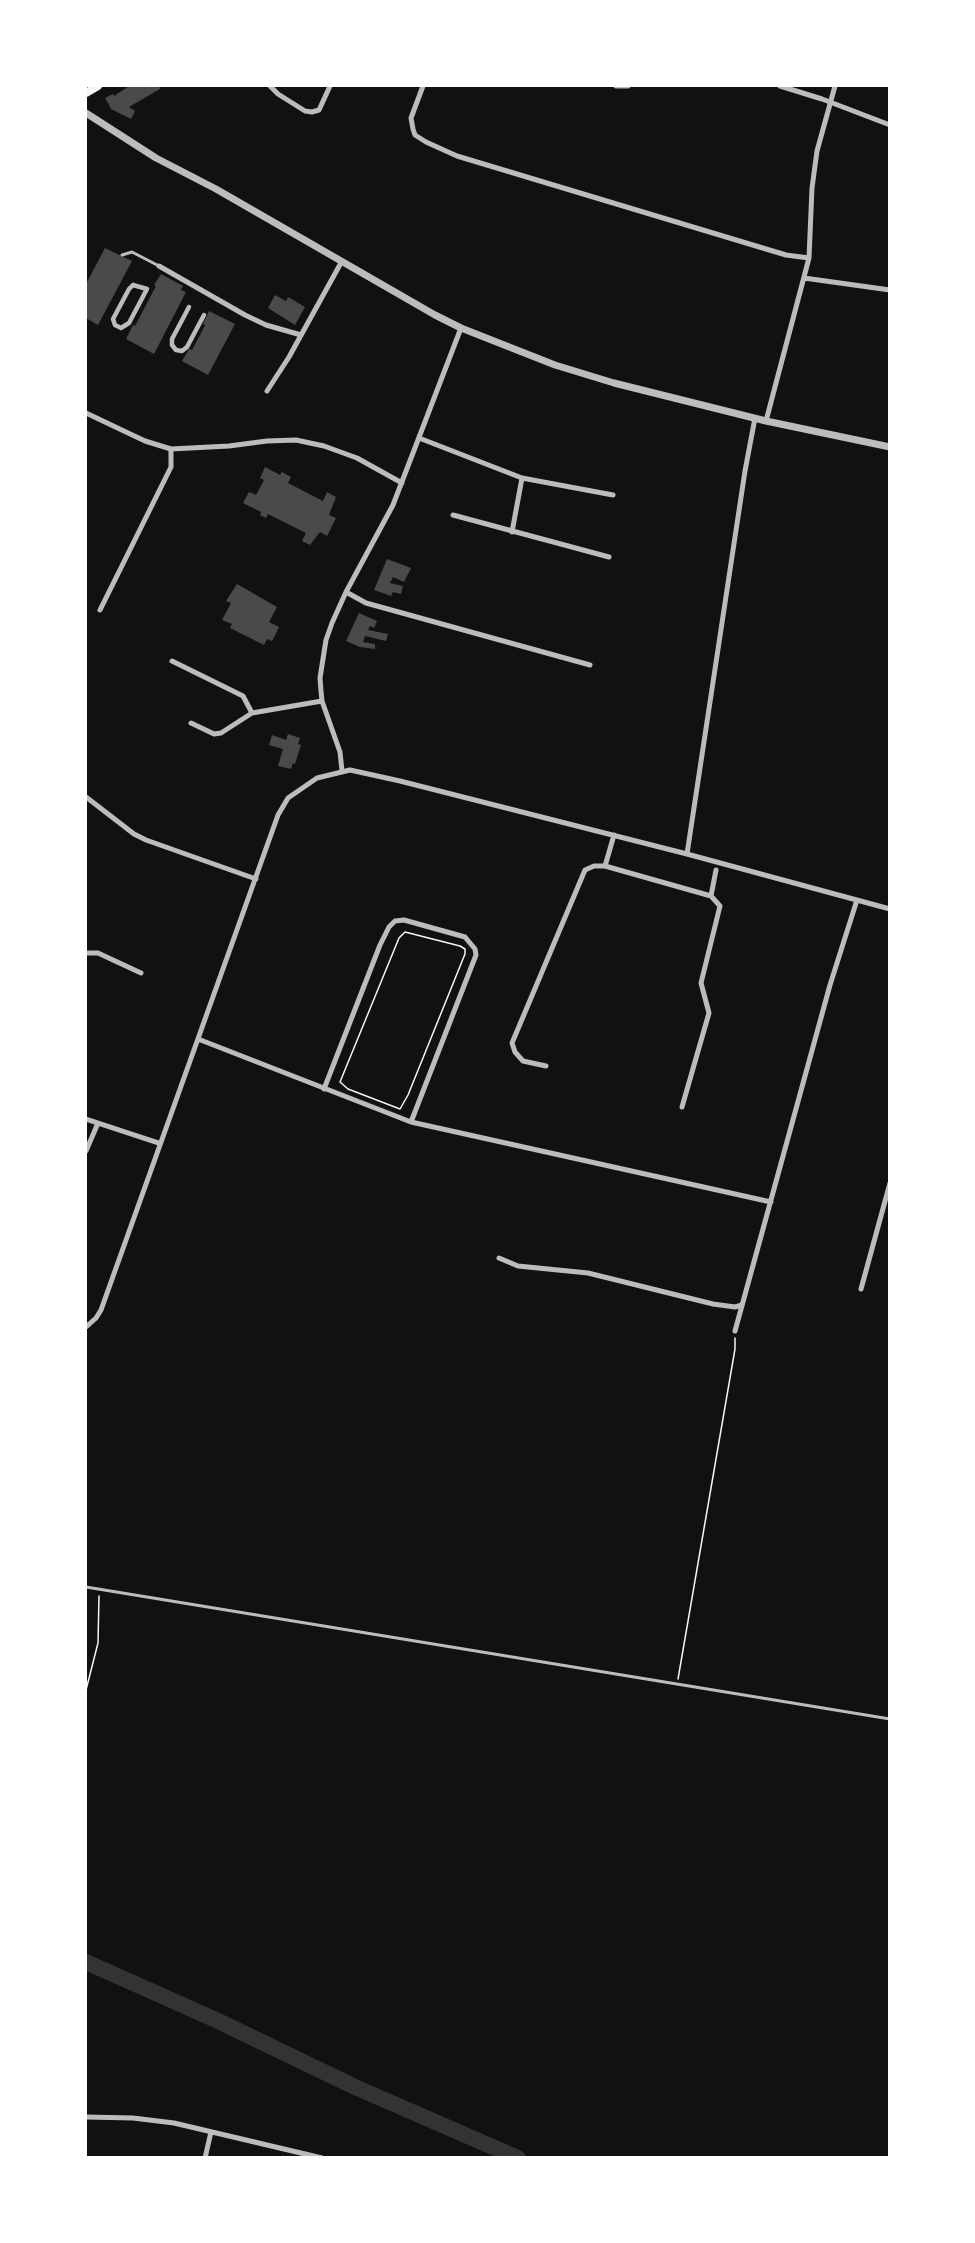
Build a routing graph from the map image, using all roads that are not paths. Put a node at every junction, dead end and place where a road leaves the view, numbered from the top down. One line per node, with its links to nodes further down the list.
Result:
1 (98, 86): 9 (main road)
2 (270, 86): 3 (street)
3 (330, 86)
4 (423, 86): 14 (street)
5 (616, 86): 6 (street)
6 (628, 86)
7 (780, 86): 10 (street)
8 (835, 86): 10 (street)
9 (86, 93)
10 (830, 102): 12 (street); 14 (street)
11 (86, 113): 15 (street)
12 (890, 125)
13 (122, 255): 16 (lane)
14 (809, 258): 17 (street)
15 (342, 261): 23 (street); 24 (street)
16 (159, 266): 24 (street)
17 (804, 278): 20 (street); 28 (street)
18 (151, 282): 19 (street)
19 (147, 289): 19 (street)
20 (890, 290)
21 (189, 307): 22 (street)
22 (204, 315)
23 (460, 328): 27 (street); 29 (street)
24 (301, 335): 25 (street)
25 (267, 391)
26 (86, 413): 31 (street)
27 (755, 418): 28 (street); 48 (street)
28 (766, 421): 30 (street)
29 (419, 438): 32 (street); 33 (street)
30 (890, 447)
31 (171, 449): 33 (street); 39 (street)
32 (522, 478): 34 (street); 36 (street)
33 (402, 483): 38 (street)
34 (613, 495)
35 (453, 515): 36 (street)
36 (512, 532): 37 (street)
37 (609, 557)
38 (346, 592): 41 (street); 42 (street)
39 (100, 610)
40 (172, 662): 43 (street)
41 (590, 665)
42 (322, 701): 43 (street); 45 (street)
43 (252, 713): 44 (street)
44 (191, 723)
45 (342, 771): 47 (street); 51 (street)
46 (86, 797): 51 (street)
47 (614, 835): 48 (street); 49 (street)
48 (687, 854): 53 (street)
49 (604, 866): 52 (street); 58 (street)
50 (716, 870): 52 (street)
51 (256, 879): 57 (street)
52 (711, 896): 60 (street)
53 (857, 900): 54 (street); 67 (street)
54 (890, 909)
55 (86, 953): 56 (street)
56 (141, 973)
57 (198, 1039): 59 (street); 64 (street)
58 (546, 1066)
59 (324, 1089): 62 (street); 62 (street)
60 (682, 1107)
61 (86, 1119): 63 (street)
62 (411, 1122): 67 (street)
63 (98, 1123): 64 (street); 65 (street)
64 (159, 1143): 71 (street)
65 (86, 1151)
66 (890, 1183): 69 (street)
67 (771, 1202): 70 (street)
68 (499, 1258): 70 (street)
69 (861, 1289)
70 (742, 1305): 72 (street)
71 (86, 1327)
72 (735, 1331)
73 (86, 1587): 74 (lane)
74 (890, 1719)
75 (86, 2117): 76 (street)
76 (211, 2132): 77 (street); 78 (street)
77 (205, 2157)
78 (322, 2157)

